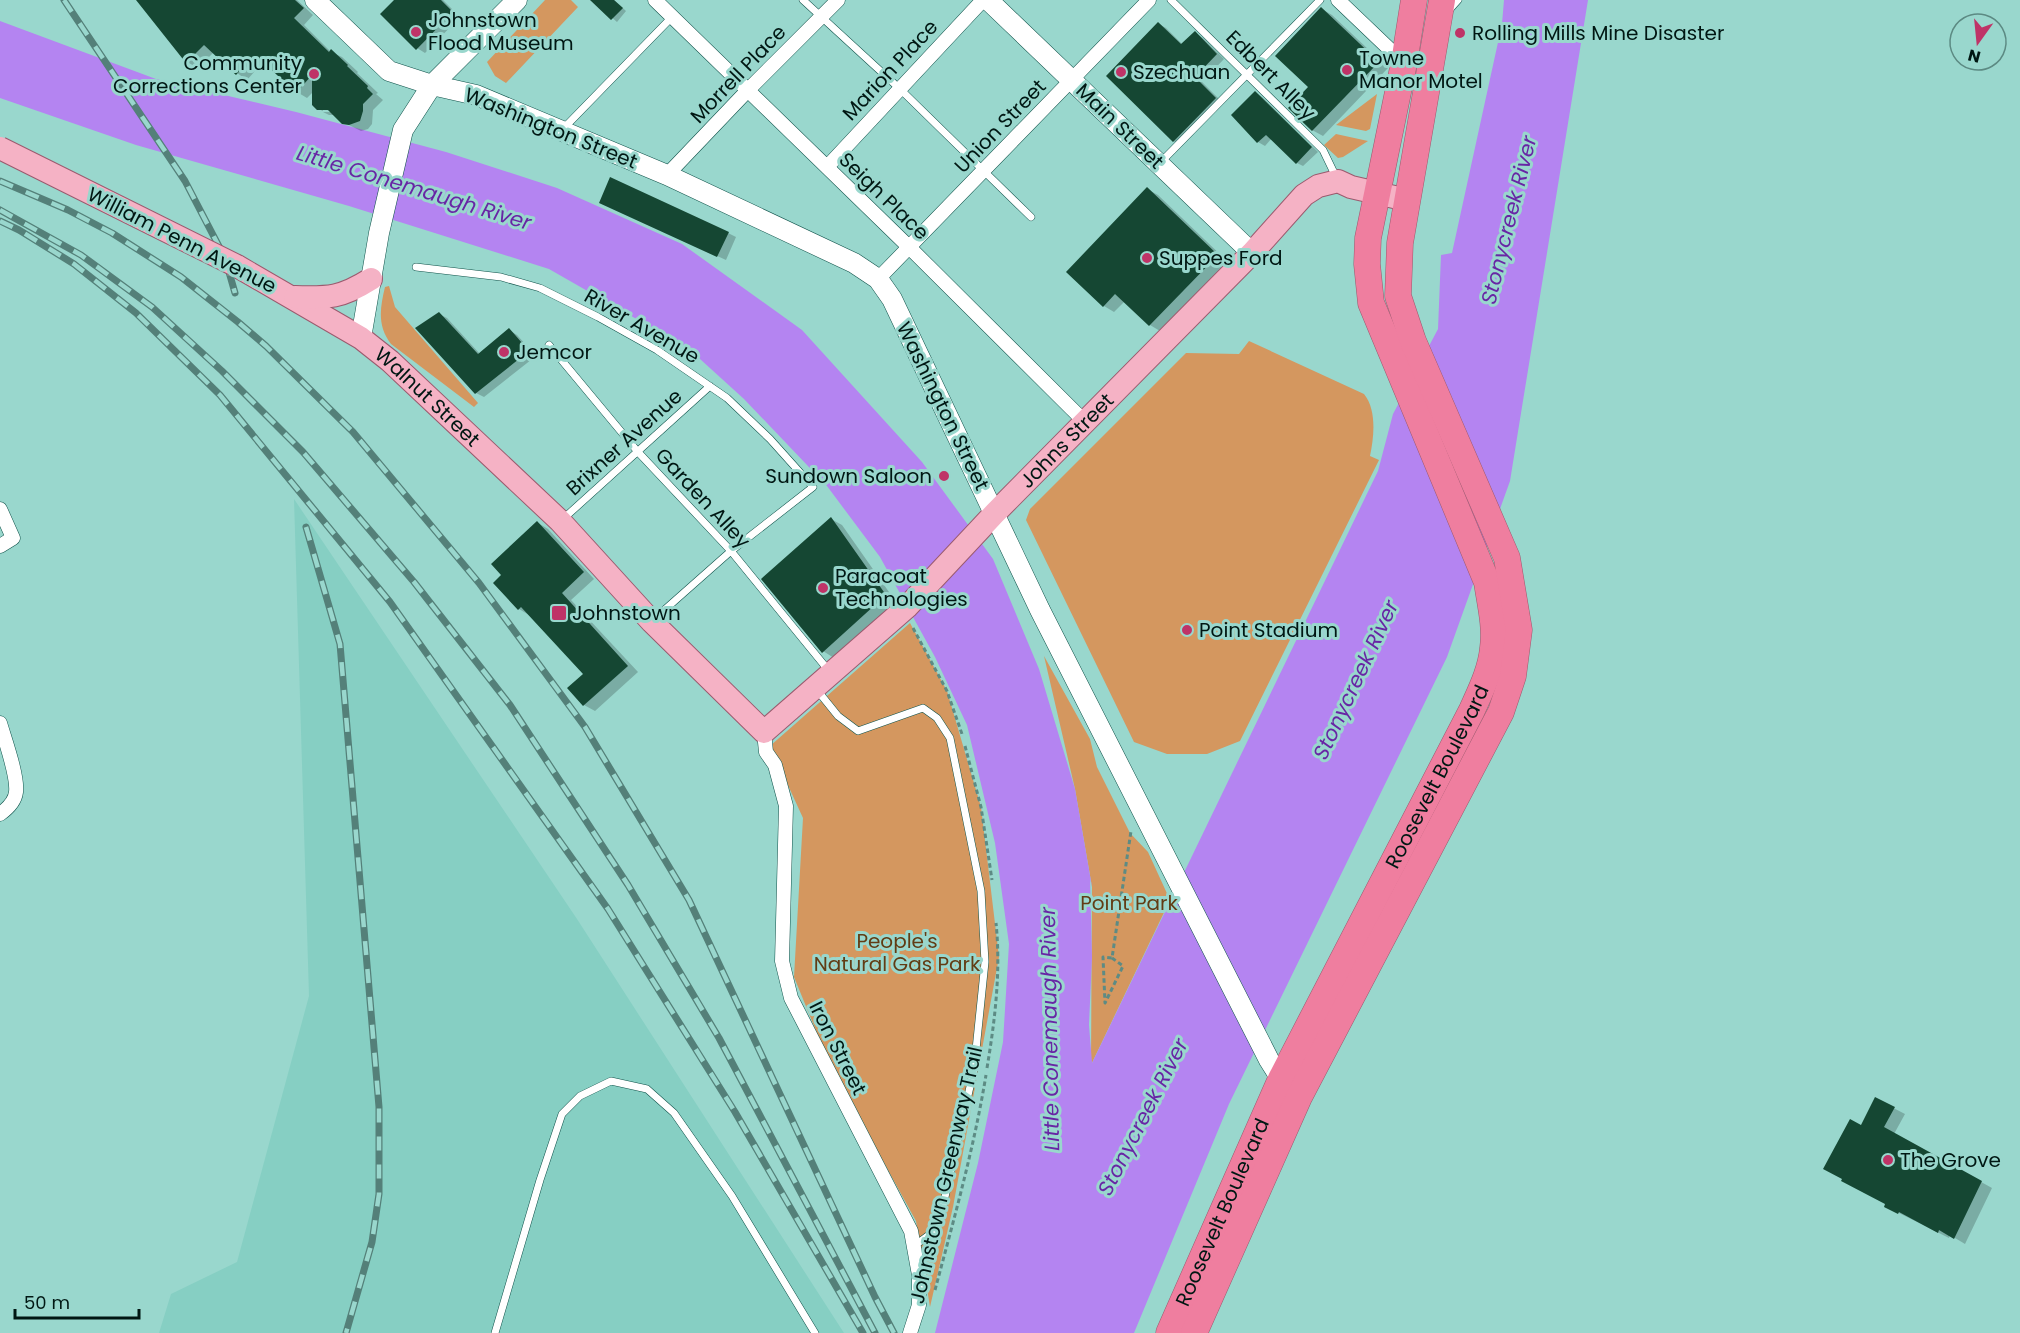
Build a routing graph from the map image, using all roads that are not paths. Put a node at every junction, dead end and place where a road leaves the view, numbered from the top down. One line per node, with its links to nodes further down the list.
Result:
1 (315, 0): 20 (main road, Washington Street)
2 (517, 0): 20 (main road, Walnut Street)
3 (655, 0): 15 (street, Seigh Place)
4 (803, 0): 16 (lane)
5 (838, 0): 16 (street, Morrell Place)
6 (983, 0): 21 (street, Marion Place)
7 (988, 0): 19 (main road, Main Street)
8 (1149, 0): 19 (street, Union Street)
9 (1171, 0): 18 (lane, Edbert Alley)
10 (1320, 0): 18 (lane)
11 (1338, 0): 17 (street)
12 (1414, 0): 17 (highway)
13 (1458, 0): 14 (lane)
14 (1441, 10): 31 (highway)
15 (672, 17): 22 (street, Seigh Place); 23 (lane)
16 (821, 17): 21 (lane); 22 (street, Morrell Place)
17 (1404, 63): 30 (highway)
18 (1247, 74): 25 (lane); 29 (lane, Edbert Alley)
19 (1072, 80): 25 (main road, Main Street); 27 (street, Union Street)
20 (432, 85): 23 (main road, Washington Street); 36 (main road, Walnut Street)
21 (900, 88): 26 (street, Marion Place); 27 (lane)
22 (748, 90): 26 (street, Seigh Place); 28 (street, Morrell Place)
23 (562, 131): 28 (main road, Washington Street)
24 (0, 148): 38 (main road, William Penn Avenue, bridge)
25 (1159, 164): 34 (main road, Main Street)
26 (826, 167): 33 (street, Seigh Place)
27 (985, 169): 32 (lane); 33 (street, Union Street)
28 (667, 175): 37 (main road, Washington Street)
29 (1338, 181): 30 (main road); 34 (main road, Johns Street)
30 (1378, 195): 31 (main road); 54 (highway, Roosevelt Boulevard)
31 (1407, 200): 54 (highway, Roosevelt Boulevard)
32 (1031, 217)
33 (909, 247): 37 (street, Union Street); 42 (street, Seigh Place)
34 (1252, 252): 42 (main road, Johns Street)
35 (416, 267): 41 (lane, River Avenue)
36 (371, 279): 38 (main road); 39 (main road, Walnut Street)
37 (878, 279): 45 (main road, Washington Street)
38 (290, 297): 39 (main road, William Penn Avenue)
39 (360, 338): 46 (main road, Walnut Street)
40 (549, 345): 43 (lane, Garden Alley)
41 (710, 386): 43 (lane, Brixner Avenue); 48 (lane, River Avenue)
42 (1085, 422): 45 (main road, Johns Street)
43 (638, 452): 46 (lane, Brixner Avenue); 48 (lane, Garden Alley)
44 (0, 509): 47 (street)
45 (995, 513): 50 (main road, Johns Street); 54 (main road, Washington Street)
46 (560, 521): 49 (main road, Walnut Street)
47 (0, 546)
48 (731, 551): 49 (lane); 50 (lane, Garden Alley)
49 (651, 622): 52 (main road, Walnut Street)
50 (823, 681): 52 (main road, Johns Street); 55 (lane, Garden Alley)
51 (0, 723): 53 (street)
52 (764, 732): 55 (street, Iron Street)
53 (2, 813)
54 (1283, 1079): 59 (highway, Roosevelt Boulevard); 60 (highway, Roosevelt Boulevard)
55 (914, 1246): 58 (street, Iron Street)
56 (495, 1333): 57 (lane)
57 (815, 1333)
58 (910, 1333)
59 (1169, 1333)
60 (1194, 1333)

